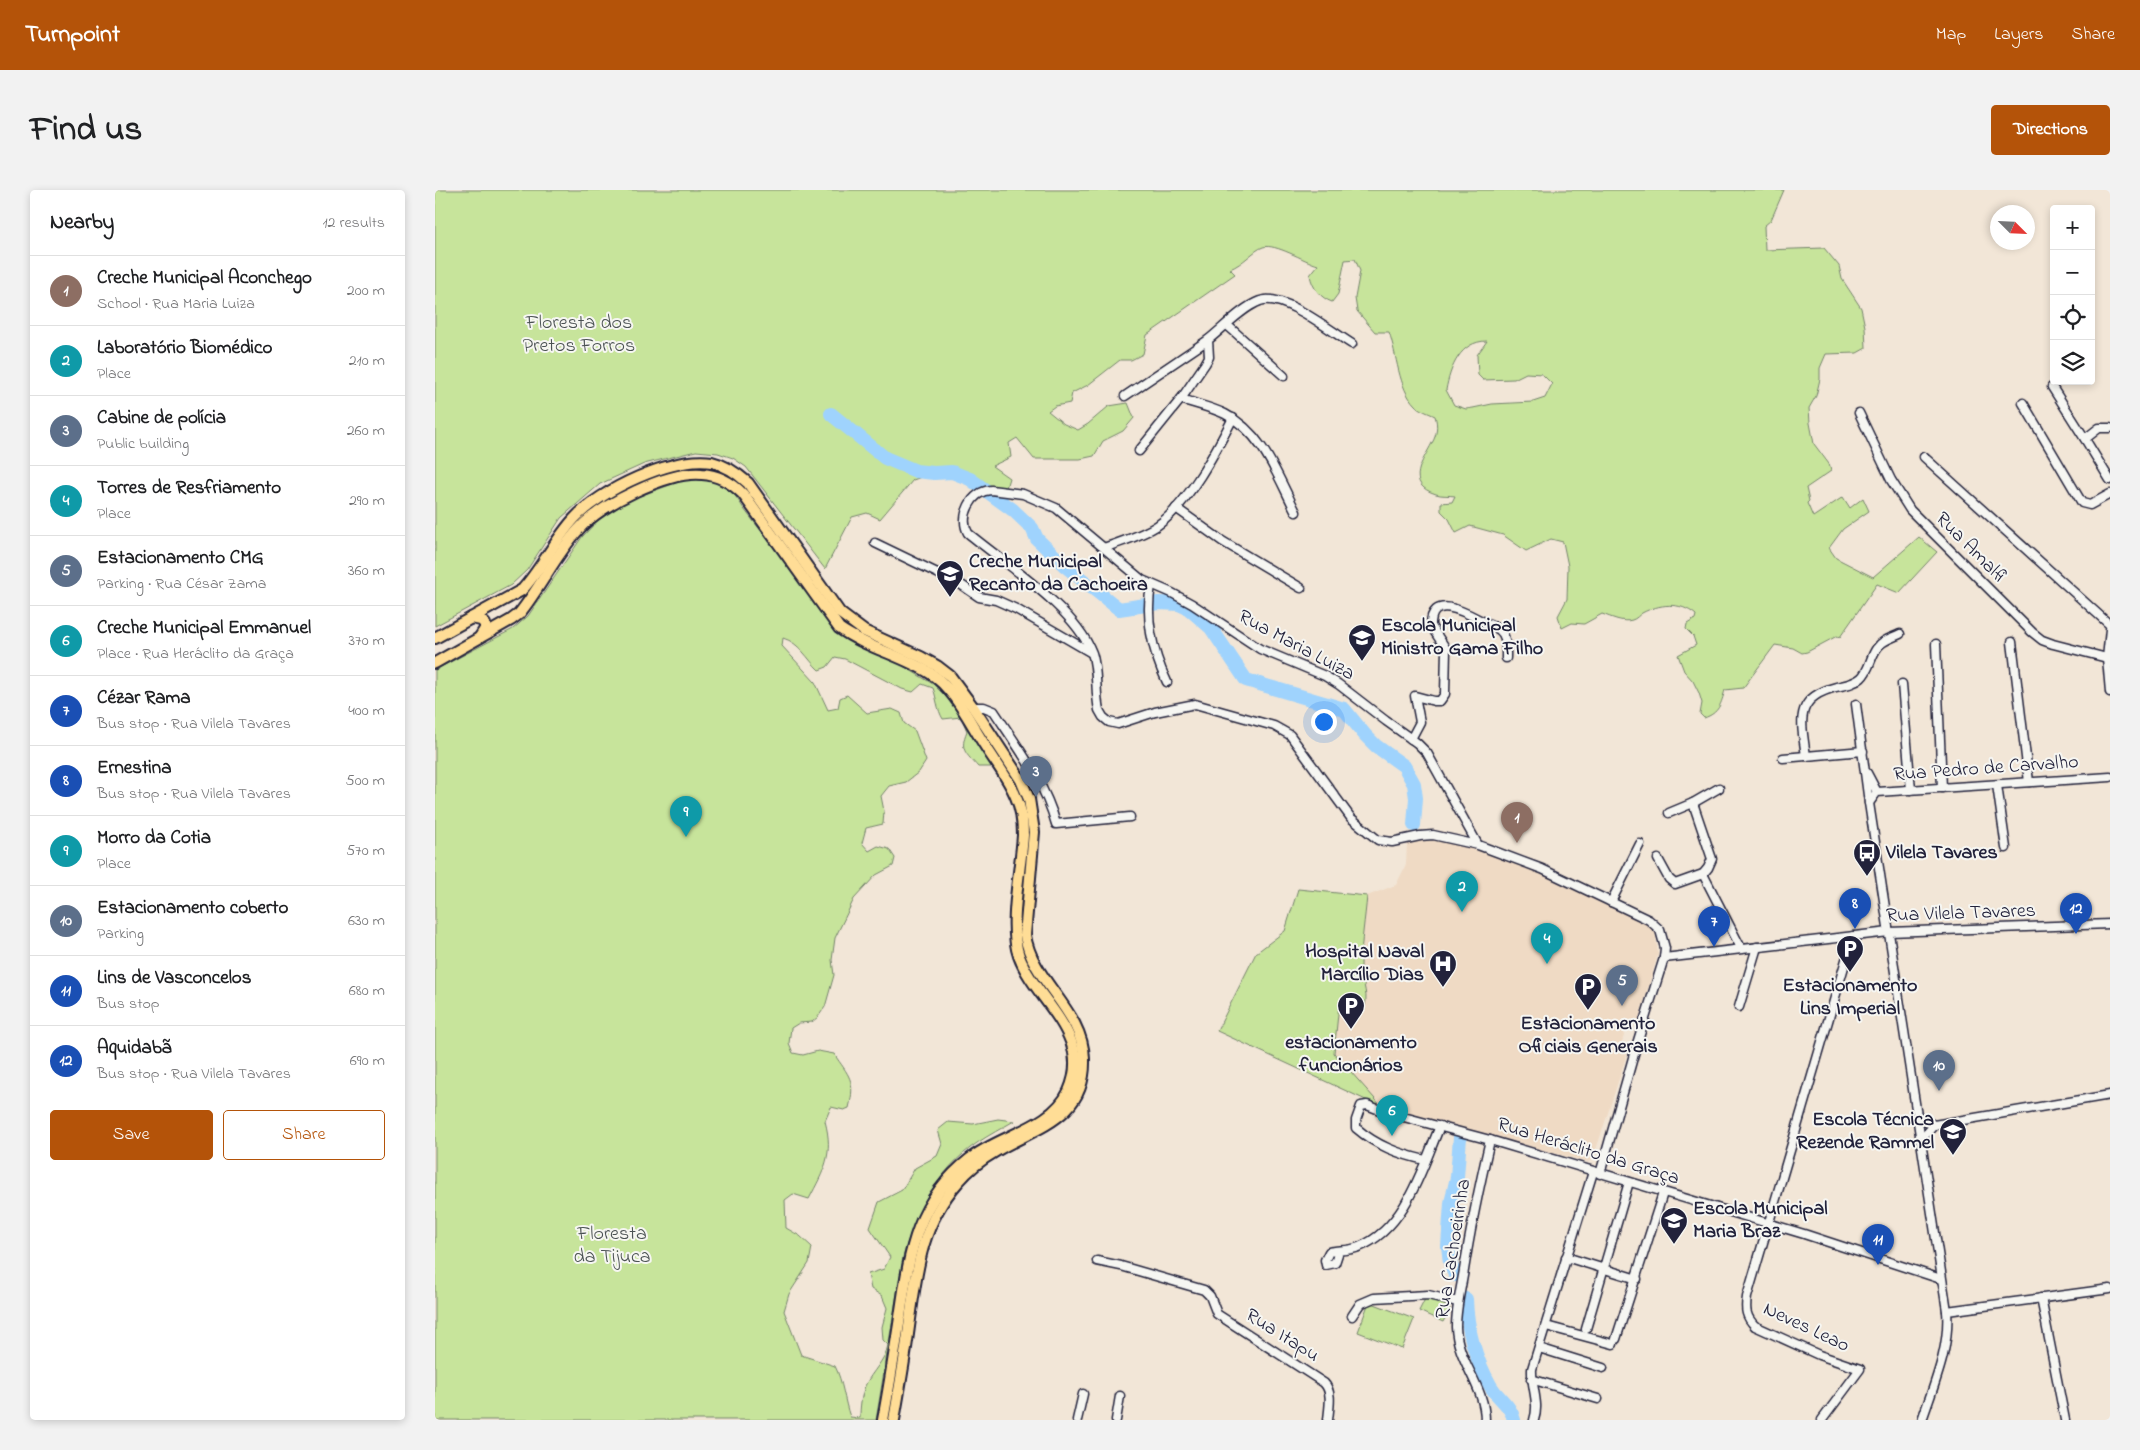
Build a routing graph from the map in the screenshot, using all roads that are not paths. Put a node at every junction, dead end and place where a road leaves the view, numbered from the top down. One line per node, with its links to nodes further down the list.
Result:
1 (1227, 325): 2 (street); 3 (street); 4 (street)
2 (1207, 340): 6 (street); 7 (street)
3 (1352, 344)
4 (1284, 376)
5 (2052, 387): 12 (street)
6 (1125, 396)
7 (1181, 399): 10 (street); 13 (street)
8 (2023, 403): 16 (street)
9 (1859, 413): 32 (street, Rua Amalfi)
10 (1233, 418): 17 (street); 18 (street)
11 (2110, 428): 12 (street)
12 (2085, 439): 15 (street)
13 (1139, 451)
14 (1924, 457): 24 (street)
15 (2110, 480)
16 (2110, 494)
17 (1176, 508): 20 (street); 22 (street)
18 (1295, 512)
19 (875, 542): 30 (street)
20 (1104, 548): 21 (street, Rua Maria Luiza); 30 (street, Rua Maria Luiza)
21 (1151, 585): 34 (street); 39 (street, Rua Maria Luiza)
22 (1301, 588)
23 (471, 618): 26 (main road); 27 (main road); 38 (main road)
24 (2110, 627): 32 (street)
25 (1900, 634): 41 (street)
26 (435, 638)
27 (479, 638): 33 (main road); 98 (main road)
28 (2012, 642): 45 (street)
29 (1936, 644): 48 (street)
30 (1092, 654): 56 (street)
31 (1506, 658): 39 (street)
32 (2107, 658): 36 (street)
33 (435, 663)
34 (1167, 682)
35 (1902, 684): 49 (street)
36 (2110, 692)
37 (1856, 704): 40 (street)
38 (973, 707): 54 (street); 99 (main road)
39 (1411, 739): 56 (street, Rua Maria Luiza)
40 (1863, 751): 41 (street); 43 (street)
41 (1806, 756): 42 (street)
42 (1783, 758)
43 (1865, 769): 50 (street); 52 (street)
44 (2110, 777): 45 (street, Rua Pedro de Carvalho)
45 (2029, 782): 46 (street, Rua Pedro de Carvalho)
46 (1997, 784): 48 (street, Rua Pedro de Carvalho); 57 (street)
47 (1719, 788): 51 (street)
48 (1943, 788): 49 (street, Rua Pedro de Carvalho)
49 (1911, 790): 50 (street, Rua Pedro de Carvalho)
50 (1877, 792): 52 (street, Rua Pedro de Carvalho)
51 (1693, 803): 53 (street); 59 (street)
52 (1869, 803): 62 (street)
53 (1669, 813)
54 (1130, 817)
55 (1641, 844): 60 (street)
56 (1477, 845): 60 (street)
57 (2006, 848)
58 (1658, 860): 59 (street)
59 (1703, 874): 65 (street)
60 (1611, 902): 66 (street)
61 (2110, 924): 62 (street, Rua Vilela Tavares)
62 (1889, 932): 63 (street, Rua Vilela Tavares); 69 (street)
63 (1853, 936): 64 (street, Rua Vilela Tavares); 78 (street)
64 (1757, 946): 65 (street, Rua Vilela Tavares); 67 (street)
65 (1741, 948): 66 (street, Rua Vilela Tavares)
66 (1664, 958): 75 (street)
67 (1739, 1007)
68 (2110, 1095): 70 (street)
69 (1917, 1117): 70 (street); 73 (street)
70 (1934, 1125): 73 (street)
71 (1440, 1126): 72 (street, Rua Heráclito da Graça); 74 (street); 74 (street, Rua Heráclito da Graça)
72 (1490, 1140): 75 (street, Rua Heráclito da Graça); 87 (street, Rua Cachoeirinha)
73 (1921, 1140): 83 (street)
74 (1425, 1160): 79 (street)
75 (1597, 1173): 76 (street, Rua Heráclito da Graça); 80 (street)
76 (1629, 1182): 77 (street, Rua Heráclito da Graça); 82 (street)
77 (1663, 1192): 78 (street, Rua Heráclito da Graça); 84 (street)
78 (1770, 1224): 83 (street, Rua Heráclito da Graça); 105 (street, Neves Leao)
79 (1339, 1251)
80 (1566, 1257): 82 (street); 90 (street)
81 (1097, 1261): 102 (street, Rua Itapu)
82 (1603, 1268): 84 (street); 91 (street)
83 (1941, 1278): 88 (street)
84 (1637, 1279): 90 (street)
85 (2110, 1289): 86 (street)
86 (2041, 1298): 88 (street); 107 (street)
87 (1459, 1302): 89 (street); 103 (street, Rua Cachoeirinha)
88 (1947, 1311): 106 (street)
89 (1352, 1316)
90 (1546, 1326): 92 (street)
91 (1586, 1329)
92 (1539, 1348): 93 (street); 94 (street)
93 (1603, 1368)
94 (1531, 1379): 97 (street); 104 (street)
95 (1083, 1394): 100 (street)
96 (1120, 1396): 101 (street)
97 (1598, 1399)
98 (883, 1420)
99 (894, 1420)
100 (1077, 1420)
101 (1116, 1420)
102 (1328, 1420)
103 (1485, 1420)
104 (1534, 1420)
105 (1822, 1420)
106 (1922, 1420)
107 (2065, 1420)

